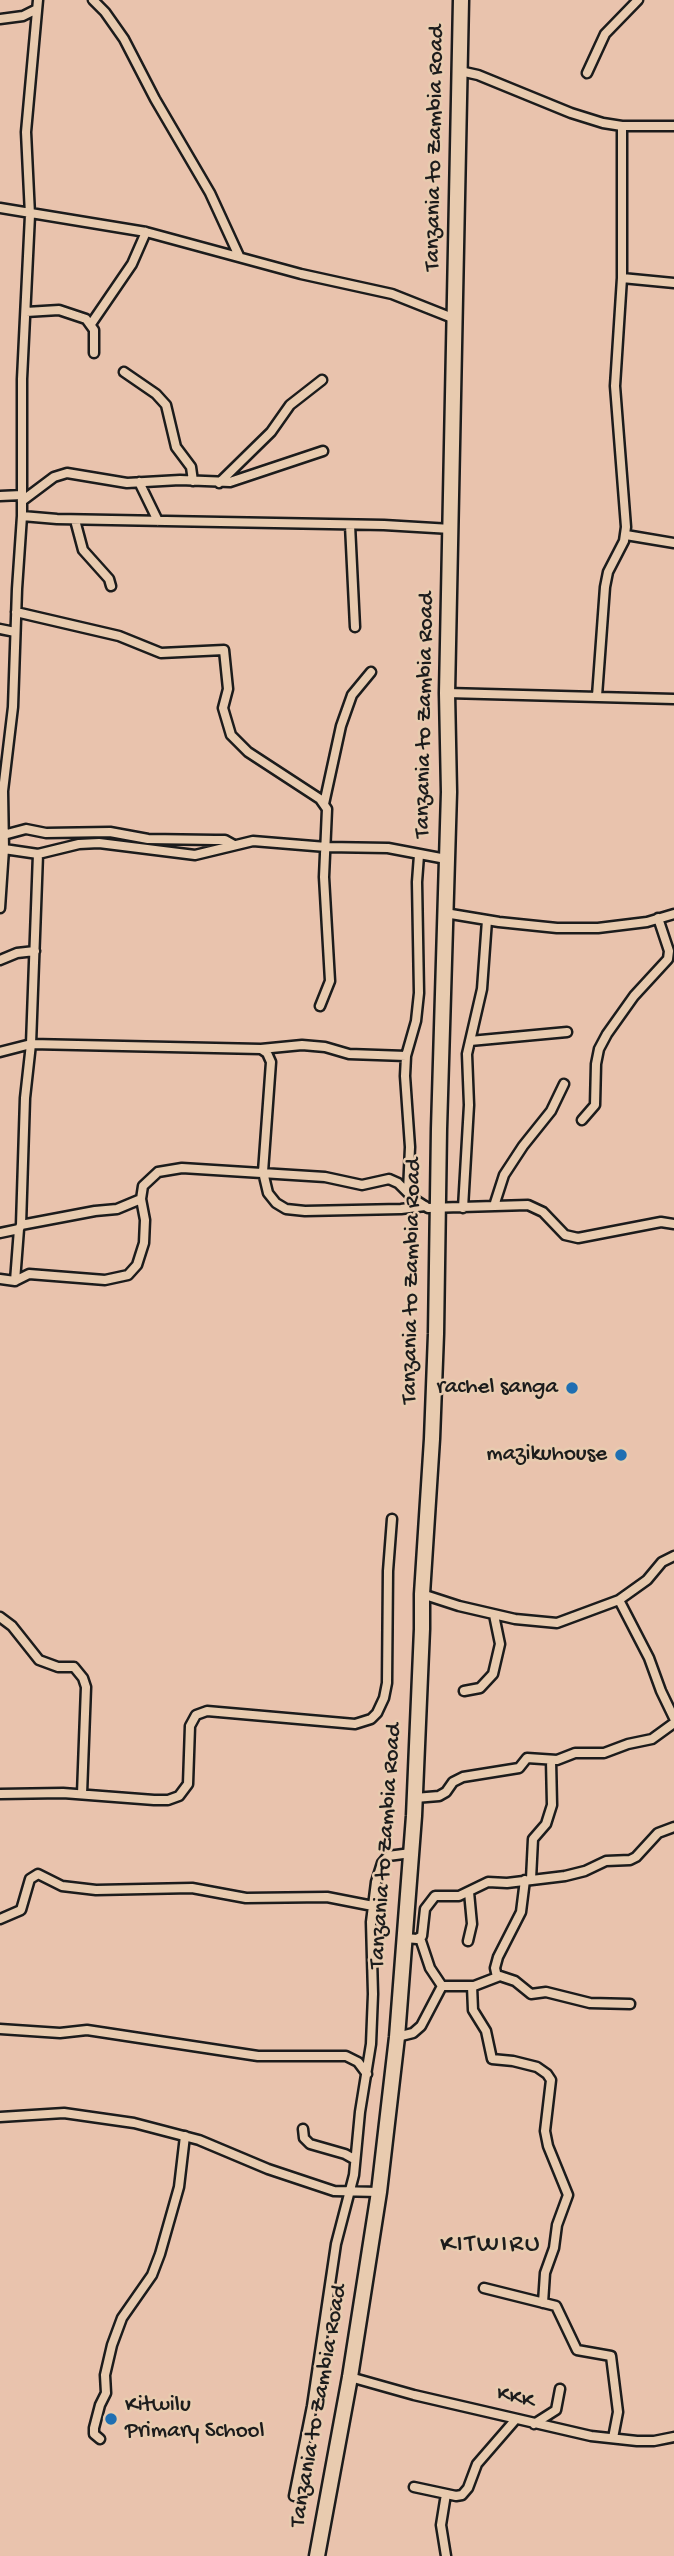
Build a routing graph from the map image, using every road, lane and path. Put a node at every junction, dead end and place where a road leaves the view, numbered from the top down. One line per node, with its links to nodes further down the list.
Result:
1 (93, 0): 13 (street)
2 (461, 0): 6 (highway, Tanzania to Zambia Road)
3 (638, 0): 7 (street)
4 (38, 5): 5 (street); 11 (street)
5 (0, 19)
6 (460, 71): 8 (street); 17 (highway, Tanzania to Zambia Road)
7 (587, 73)
8 (622, 126): 9 (street); 14 (street)
9 (674, 126)
10 (0, 208): 11 (street)
11 (30, 215): 12 (street); 16 (street)
12 (146, 232): 13 (street); 18 (street)
13 (239, 256): 17 (street)
14 (621, 278): 15 (street); 33 (street)
15 (674, 283)
16 (26, 312): 18 (street); 27 (street)
17 (456, 320): 32 (highway, Tanzania to Zambia Road)
18 (91, 324): 19 (street)
19 (94, 353)
20 (124, 372): 23 (street)
21 (322, 380): 25 (street)
22 (323, 451): 25 (street)
23 (193, 481): 24 (street); 25 (street)
24 (139, 482): 27 (street); 30 (street)
25 (219, 483)
26 (0, 496): 27 (street)
27 (22, 498): 28 (street)
28 (23, 516): 29 (street); 36 (street)
29 (75, 520): 30 (street); 35 (street)
30 (158, 521): 31 (street)
31 (351, 525): 32 (street); 37 (street)
32 (451, 529): 41 (highway, Tanzania to Zambia Road)
33 (625, 535): 34 (street); 42 (street)
34 (674, 543)
35 (111, 586)
36 (16, 612): 39 (street); 45 (street)
37 (355, 627)
38 (0, 629): 39 (street)
39 (15, 632): 44 (street)
40 (371, 672): 45 (street)
41 (447, 693): 42 (street); 52 (highway, Tanzania to Zambia Road)
42 (597, 696): 43 (street)
43 (674, 699)
44 (1, 790): 46 (street)
45 (324, 804): 48 (street)
46 (1, 836): 47 (street); 49 (street)
47 (234, 845): 48 (street); 50 (street)
48 (326, 847): 51 (street); 61 (street)
49 (4, 849): 50 (street); 53 (street)
50 (38, 854): 59 (street)
51 (419, 855): 52 (street); 67 (street)
52 (446, 859): 55 (highway, Tanzania to Zambia Road)
53 (0, 890): 54 (street)
54 (0, 908)
55 (445, 913): 58 (street); 74 (highway, Tanzania to Zambia Road)
56 (674, 914): 57 (street)
57 (659, 918): 58 (street); 69 (street)
58 (487, 920): 63 (street)
59 (35, 951): 60 (street); 64 (street)
60 (0, 960)
61 (320, 1006)
62 (567, 1032): 63 (street)
63 (470, 1041): 75 (street)
64 (31, 1044): 65 (street); 66 (street); 77 (street)
65 (261, 1049): 67 (street); 70 (street)
66 (0, 1052)
67 (406, 1056): 71 (street)
68 (564, 1084): 73 (street)
69 (582, 1121)
70 (263, 1172): 71 (street); 72 (street); 74 (street)
71 (408, 1192): 74 (street)
72 (141, 1199): 77 (street); 80 (street)
73 (494, 1206): 75 (street); 76 (street)
74 (431, 1207): 75 (street); 83 (highway, Tanzania to Zambia Road)
75 (463, 1208)
76 (674, 1224)
77 (20, 1227): 78 (street); 80 (street)
78 (0, 1233)
79 (0, 1279): 80 (street)
80 (15, 1281)
81 (392, 1519): 91 (street)
82 (674, 1556): 84 (street)
83 (422, 1594): 85 (street); 92 (highway, Tanzania to Zambia Road)
84 (620, 1600): 85 (street); 88 (street)
85 (494, 1615): 87 (street)
86 (0, 1617): 91 (street)
87 (464, 1691)
88 (674, 1720): 89 (street)
89 (551, 1760): 92 (street); 95 (street)
90 (0, 1794): 91 (street)
91 (82, 1794)
92 (415, 1798): 94 (highway, Tanzania to Zambia Road)
93 (674, 1827): 95 (street)
94 (411, 1853): 97 (street); 99 (highway, Tanzania to Zambia Road)
95 (528, 1879): 96 (street); 102 (street)
96 (469, 1892): 100 (street); 101 (street)
97 (373, 1906): 98 (street); 108 (street)
98 (0, 1919)
99 (405, 1938): 100 (street); 107 (highway, Tanzania to Zambia Road)
100 (420, 1938): 103 (street)
101 (468, 1941)
102 (497, 1977): 104 (street); 105 (street)
103 (442, 1986): 104 (street); 107 (street)
104 (472, 1986): 116 (street)
105 (630, 2004)
106 (0, 2029): 108 (street)
107 (397, 2037): 114 (highway, Tanzania to Zambia Road)
108 (367, 2074): 112 (street)
109 (0, 2117): 111 (street)
110 (303, 2129): 112 (street)
111 (185, 2136): 113 (street); 123 (street)
112 (354, 2160): 113 (street)
113 (349, 2192): 114 (street); 126 (street)
114 (379, 2192): 117 (highway, Tanzania to Zambia Road)
115 (484, 2288): 116 (street)
116 (543, 2303): 122 (street)
117 (350, 2377): 119 (street, KKK); 127 (highway, Tanzania to Zambia Road)
118 (560, 2389): 120 (street)
119 (516, 2419): 120 (street, KKK); 125 (street)
120 (534, 2424): 122 (street, KKK)
121 (674, 2437): 122 (street, KKK)
122 (613, 2438)
123 (100, 2439)
124 (414, 2487): 125 (street)
125 (446, 2494): 128 (street)
126 (294, 2496)
127 (317, 2556)
128 (446, 2556)

